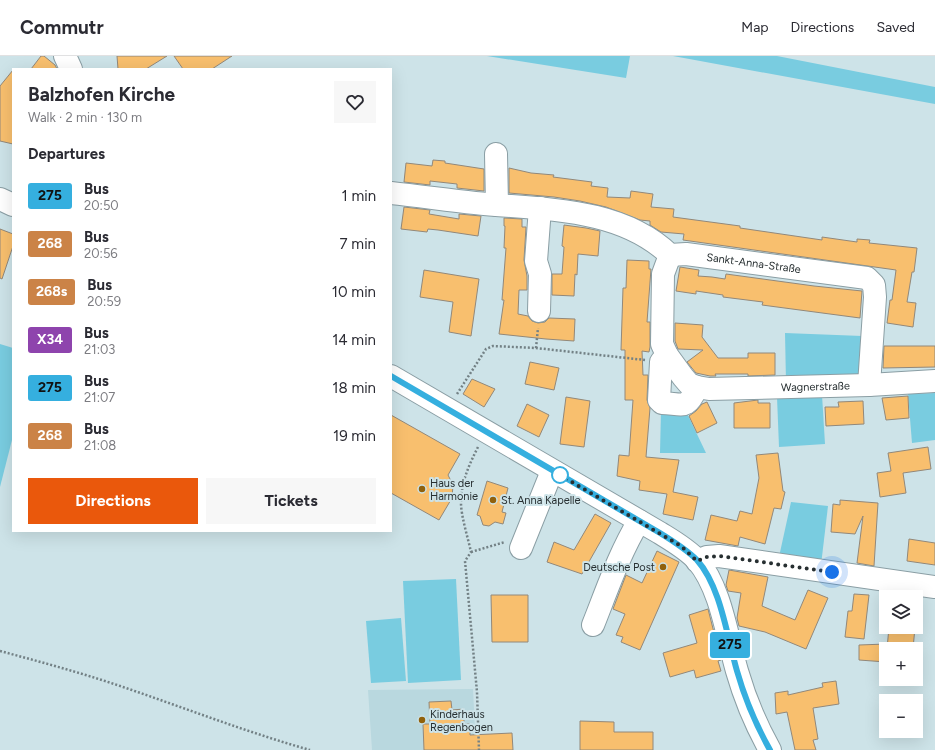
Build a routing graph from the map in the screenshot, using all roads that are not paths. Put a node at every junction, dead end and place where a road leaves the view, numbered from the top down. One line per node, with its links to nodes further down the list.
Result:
1 (65, 56): 2 (street)
2 (70, 68)
3 (496, 154): 7 (street)
4 (392, 193): 7 (street)
5 (0, 200): 6 (street)
6 (12, 205)
7 (497, 205): 8 (street)
8 (540, 208): 9 (street); 10 (street)
9 (670, 255): 11 (street); 14 (street, Sankt-Anna-Straße)
10 (539, 311)
11 (664, 358): 15 (street); 15 (street)
12 (392, 377): 16 (street)
13 (935, 381): 14 (street, Wagnerstraße)
14 (869, 385): 15 (street, Wagnerstraße)
15 (697, 387)
16 (552, 471): 17 (street); 18 (street)
17 (639, 521): 19 (street); 21 (street)
18 (521, 548)
19 (697, 561): 20 (street); 22 (street)
20 (935, 587)
21 (592, 625)
22 (770, 750)

